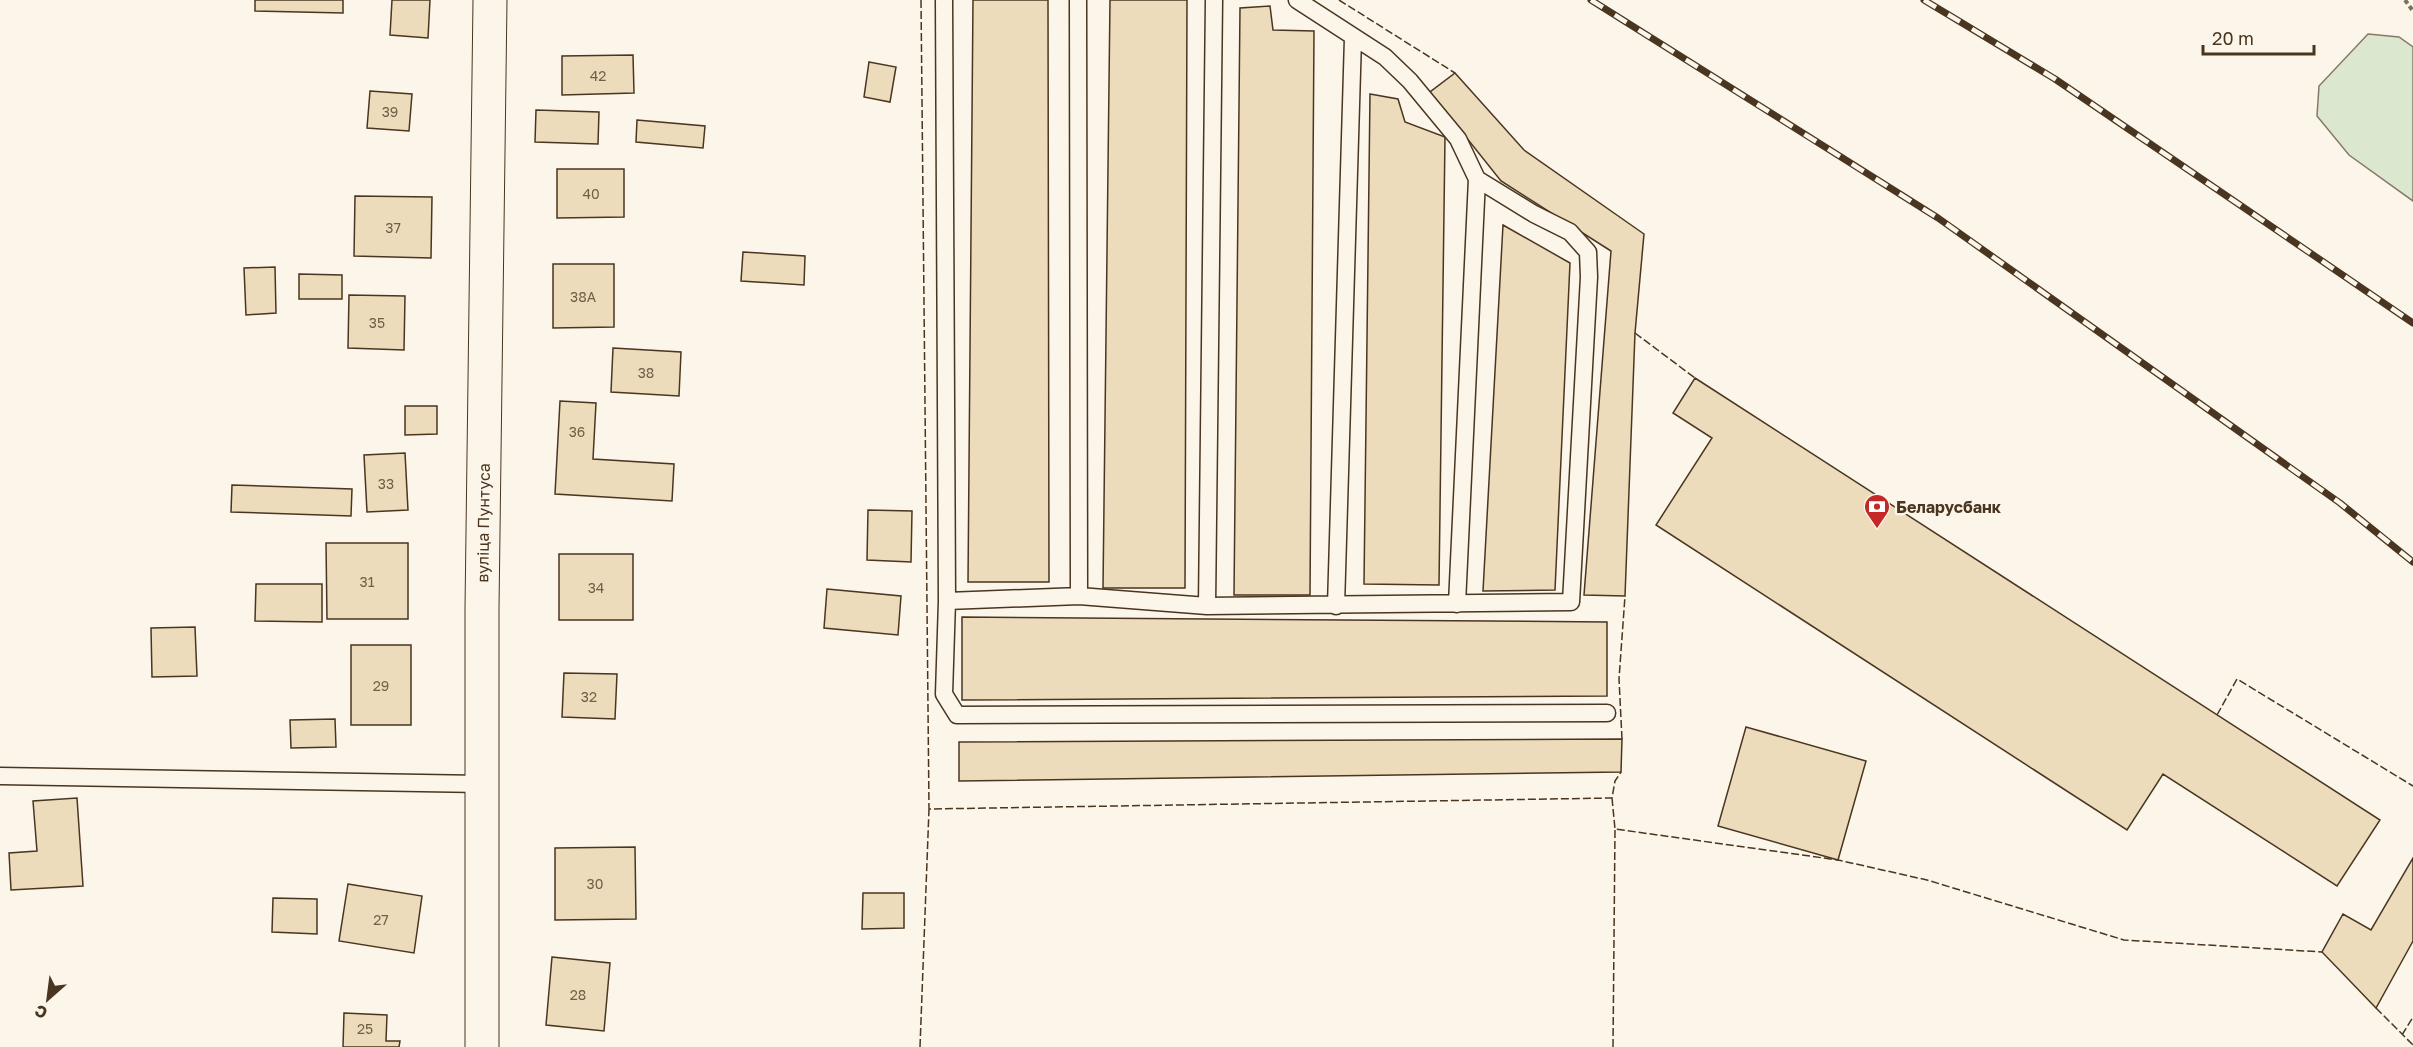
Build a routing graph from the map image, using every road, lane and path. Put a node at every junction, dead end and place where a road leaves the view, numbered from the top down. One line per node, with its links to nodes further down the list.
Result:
1 (490, 0): 17 (street, вуліца Пунтуса)
2 (944, 0): 11 (lane)
3 (1078, 0): 10 (lane)
4 (1214, 0): 13 (lane)
5 (1297, 0): 8 (lane)
6 (2404, 0): 7 (path)
7 (2413, 11)
8 (1353, 38): 9 (lane); 14 (lane)
9 (1477, 179): 12 (lane); 12 (lane)
10 (1079, 596): 11 (lane); 13 (lane)
11 (947, 601): 15 (lane)
12 (1457, 604): 14 (lane)
13 (1207, 606): 14 (lane)
14 (1336, 606)
15 (1608, 713)
16 (0, 776): 17 (lane)
17 (482, 784): 18 (street, вуліца Пунтуса)
18 (482, 1047)

